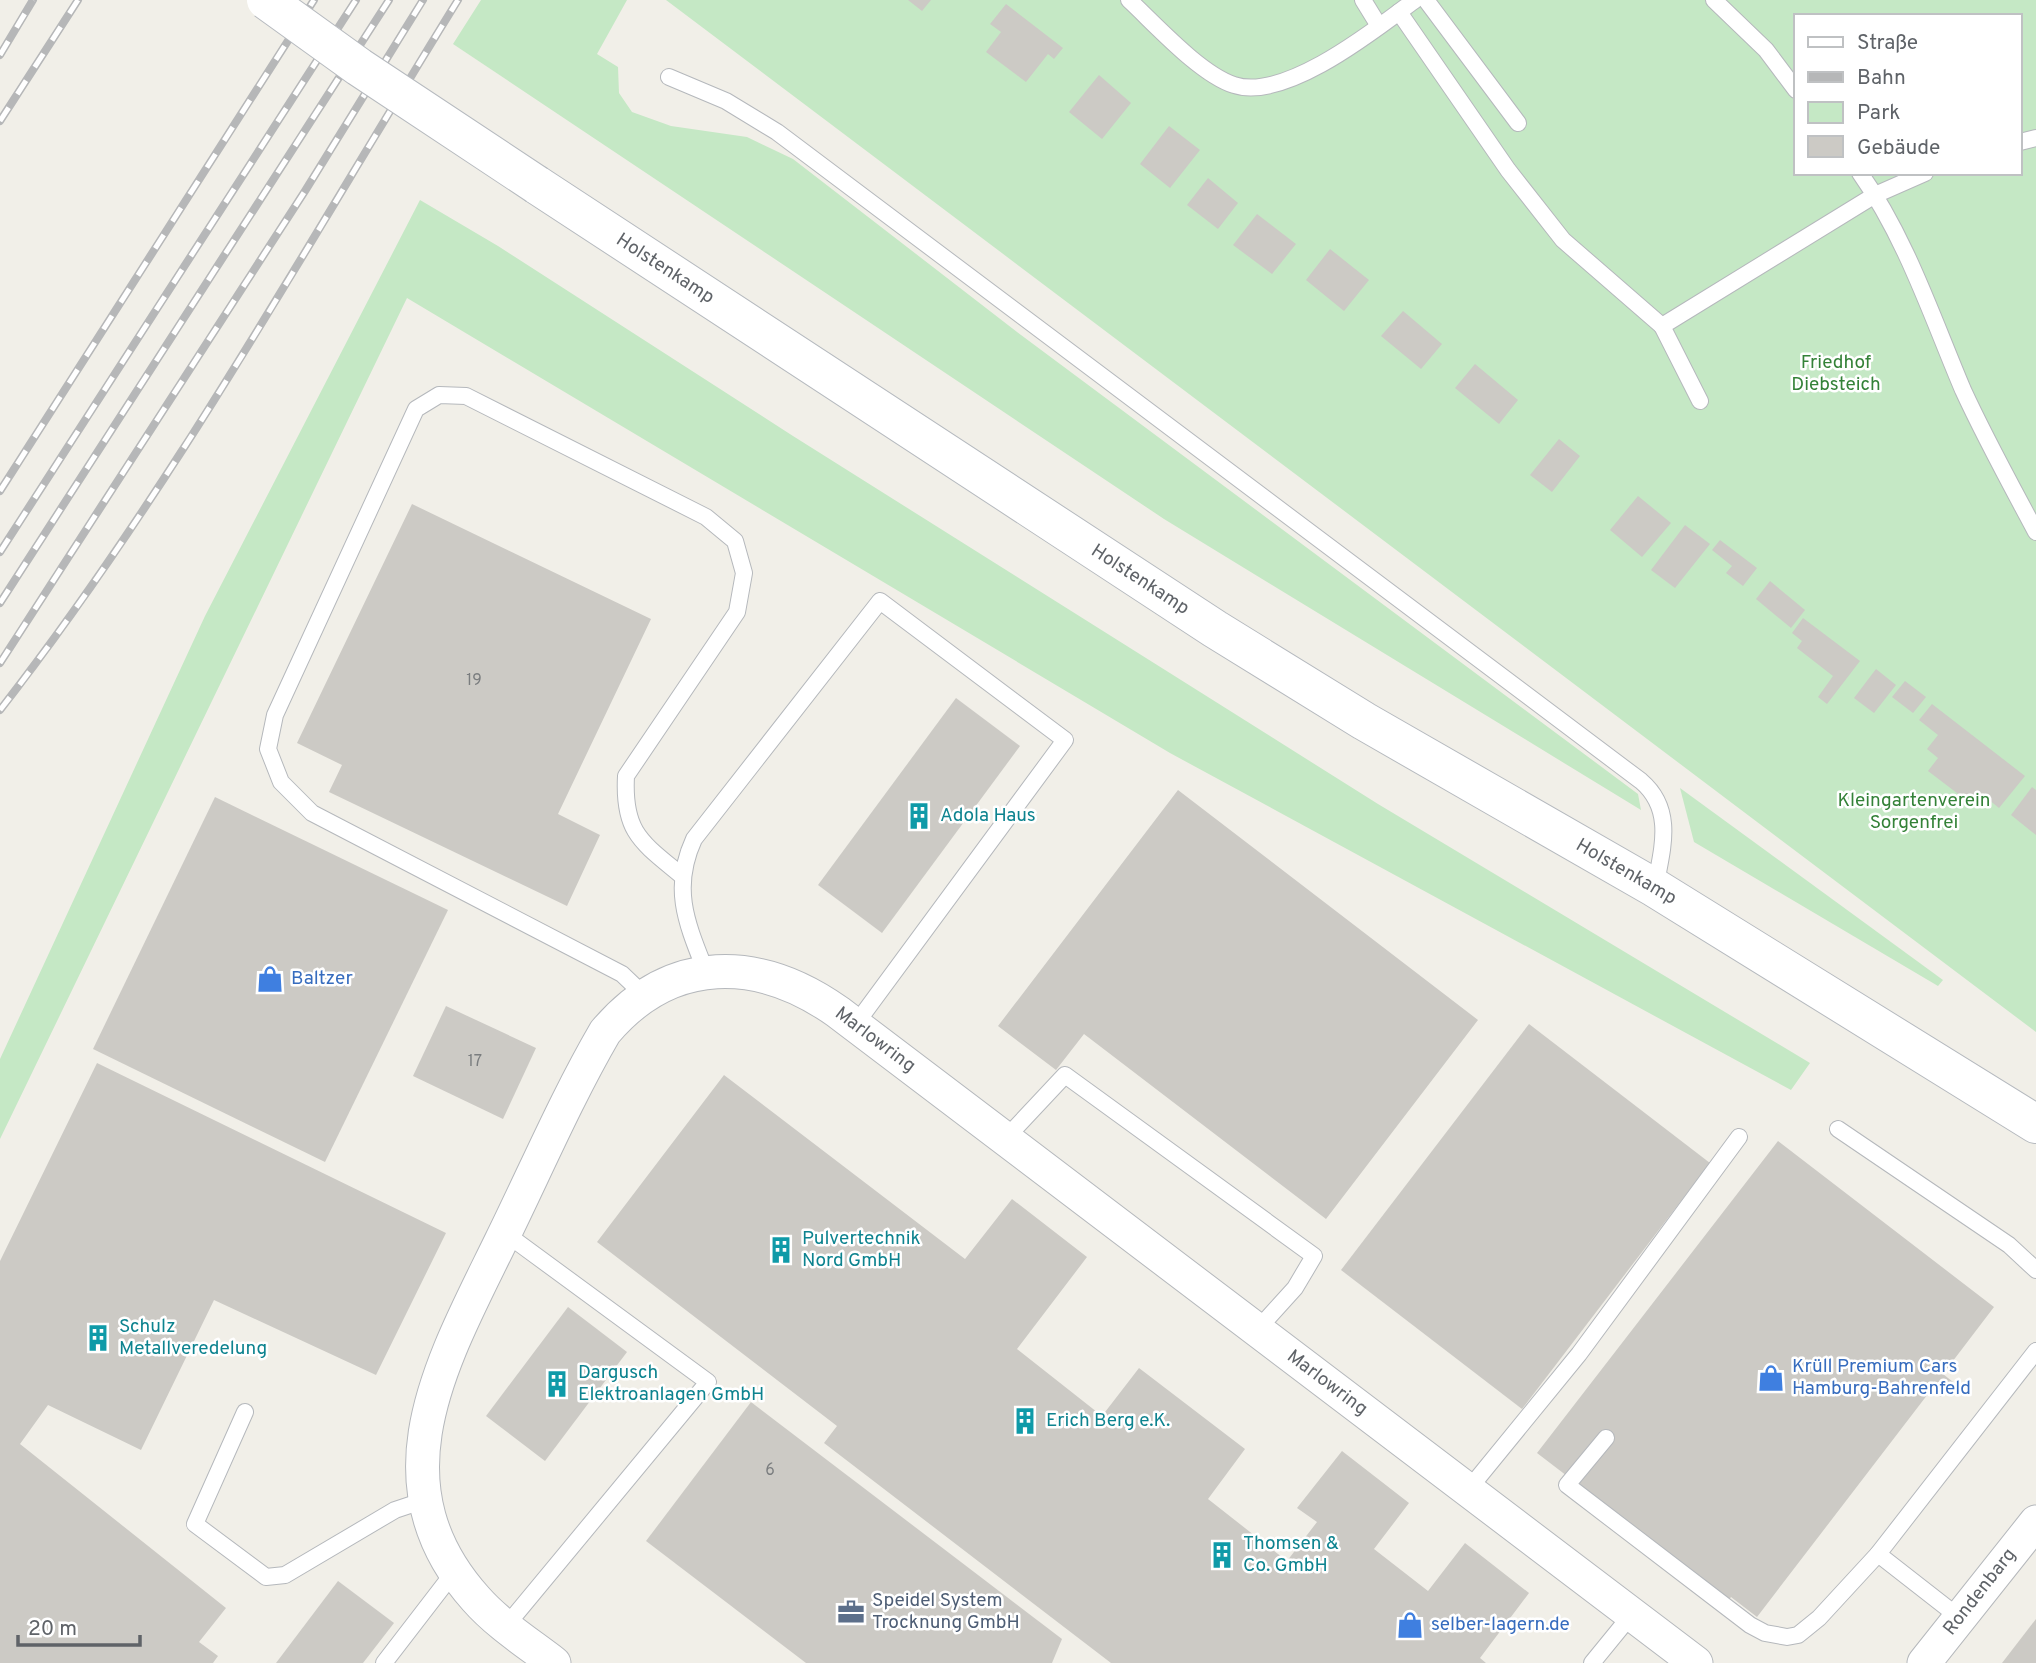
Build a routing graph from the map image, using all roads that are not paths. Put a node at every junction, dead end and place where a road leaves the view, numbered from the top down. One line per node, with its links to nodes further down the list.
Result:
1 (266, 0): 19 (main road, Holstenkamp, bridge)
2 (1129, 0): 8 (lane)
3 (1363, 0): 8 (lane)
4 (1415, 0): 7 (lane)
5 (1426, 0): 11 (lane)
6 (1714, 0): 10 (lane)
7 (1399, 12): 8 (lane); 15 (lane)
8 (1379, 26)
9 (669, 77): 19 (lane)
10 (1794, 87)
11 (1518, 123)
12 (1861, 175): 14 (lane)
13 (1920, 175): 14 (lane)
14 (1875, 195): 15 (lane); 17 (lane)
15 (1661, 326): 16 (lane)
16 (1700, 401)
17 (2036, 532)
18 (681, 875): 20 (lane); 21 (lane); 22 (lane)
19 (1655, 888): 23 (main road, Holstenkamp)
20 (706, 972): 21 (street, Marlowring); 22 (street, Marlowring)
21 (645, 996): 27 (street, Marlowring)
22 (855, 1026): 26 (street, Marlowring)
23 (2036, 1124)
24 (1838, 1129): 28 (lane)
25 (1739, 1137): 33 (lane)
26 (1005, 1139): 29 (street, Marlowring); 29 (lane)
27 (505, 1233): 34 (street, Marlowring); 40 (lane)
28 (2036, 1270)
29 (1257, 1330): 33 (street, Marlowring)
30 (2036, 1351): 36 (lane)
31 (245, 1412): 34 (lane)
32 (1606, 1438): 36 (lane)
33 (1468, 1490): 38 (street, Marlowring)
34 (425, 1500): 37 (street, Marlowring)
35 (2036, 1522): 39 (street, Rondenbarg)
36 (1878, 1554): 39 (lane)
37 (454, 1572): 40 (street, Marlowring); 41 (lane)
38 (1632, 1614): 43 (lane); 44 (street, Marlowring)
39 (1960, 1618): 45 (street, Rondenbarg)
40 (506, 1626): 42 (street, Marlowring)
41 (384, 1663)
42 (554, 1663)
43 (1592, 1663)
44 (1696, 1663)
45 (1924, 1663)

